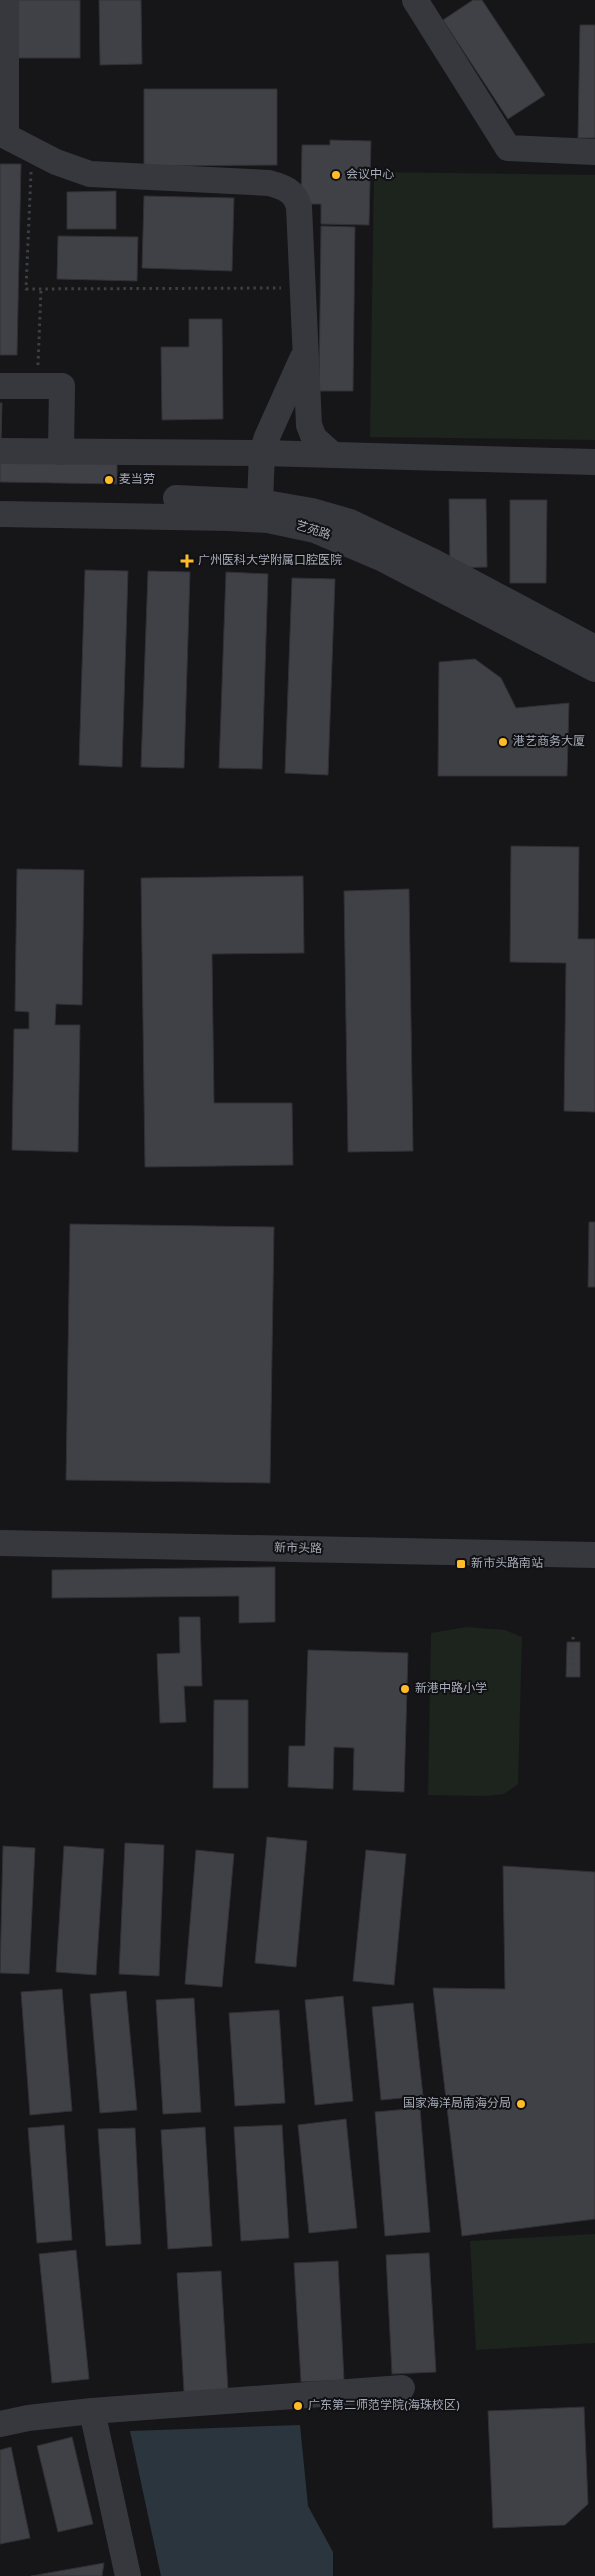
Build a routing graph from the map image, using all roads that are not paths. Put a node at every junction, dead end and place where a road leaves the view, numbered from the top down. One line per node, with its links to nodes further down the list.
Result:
1 (6, 0): 3 (street)
2 (415, 0): 4 (street)
3 (3, 134): 5 (street)
4 (595, 152)
5 (304, 345): 9 (street); 10 (street)
6 (0, 386): 8 (street)
7 (0, 451): 8 (street)
8 (61, 452): 9 (street)
9 (262, 453): 10 (street); 13 (street)
10 (333, 455): 11 (street)
11 (595, 462)
12 (0, 496): 13 (street, 艺苑路)
13 (260, 502): 15 (street, 艺苑路)
14 (0, 514): 16 (street, 艺苑路)
15 (595, 648)
16 (595, 669)
17 (0, 1543): 18 (street, 新市头路)
18 (595, 1555)
19 (402, 2388): 20 (street)
20 (92, 2411): 21 (street); 22 (street)
21 (0, 2424)
22 (128, 2576)

